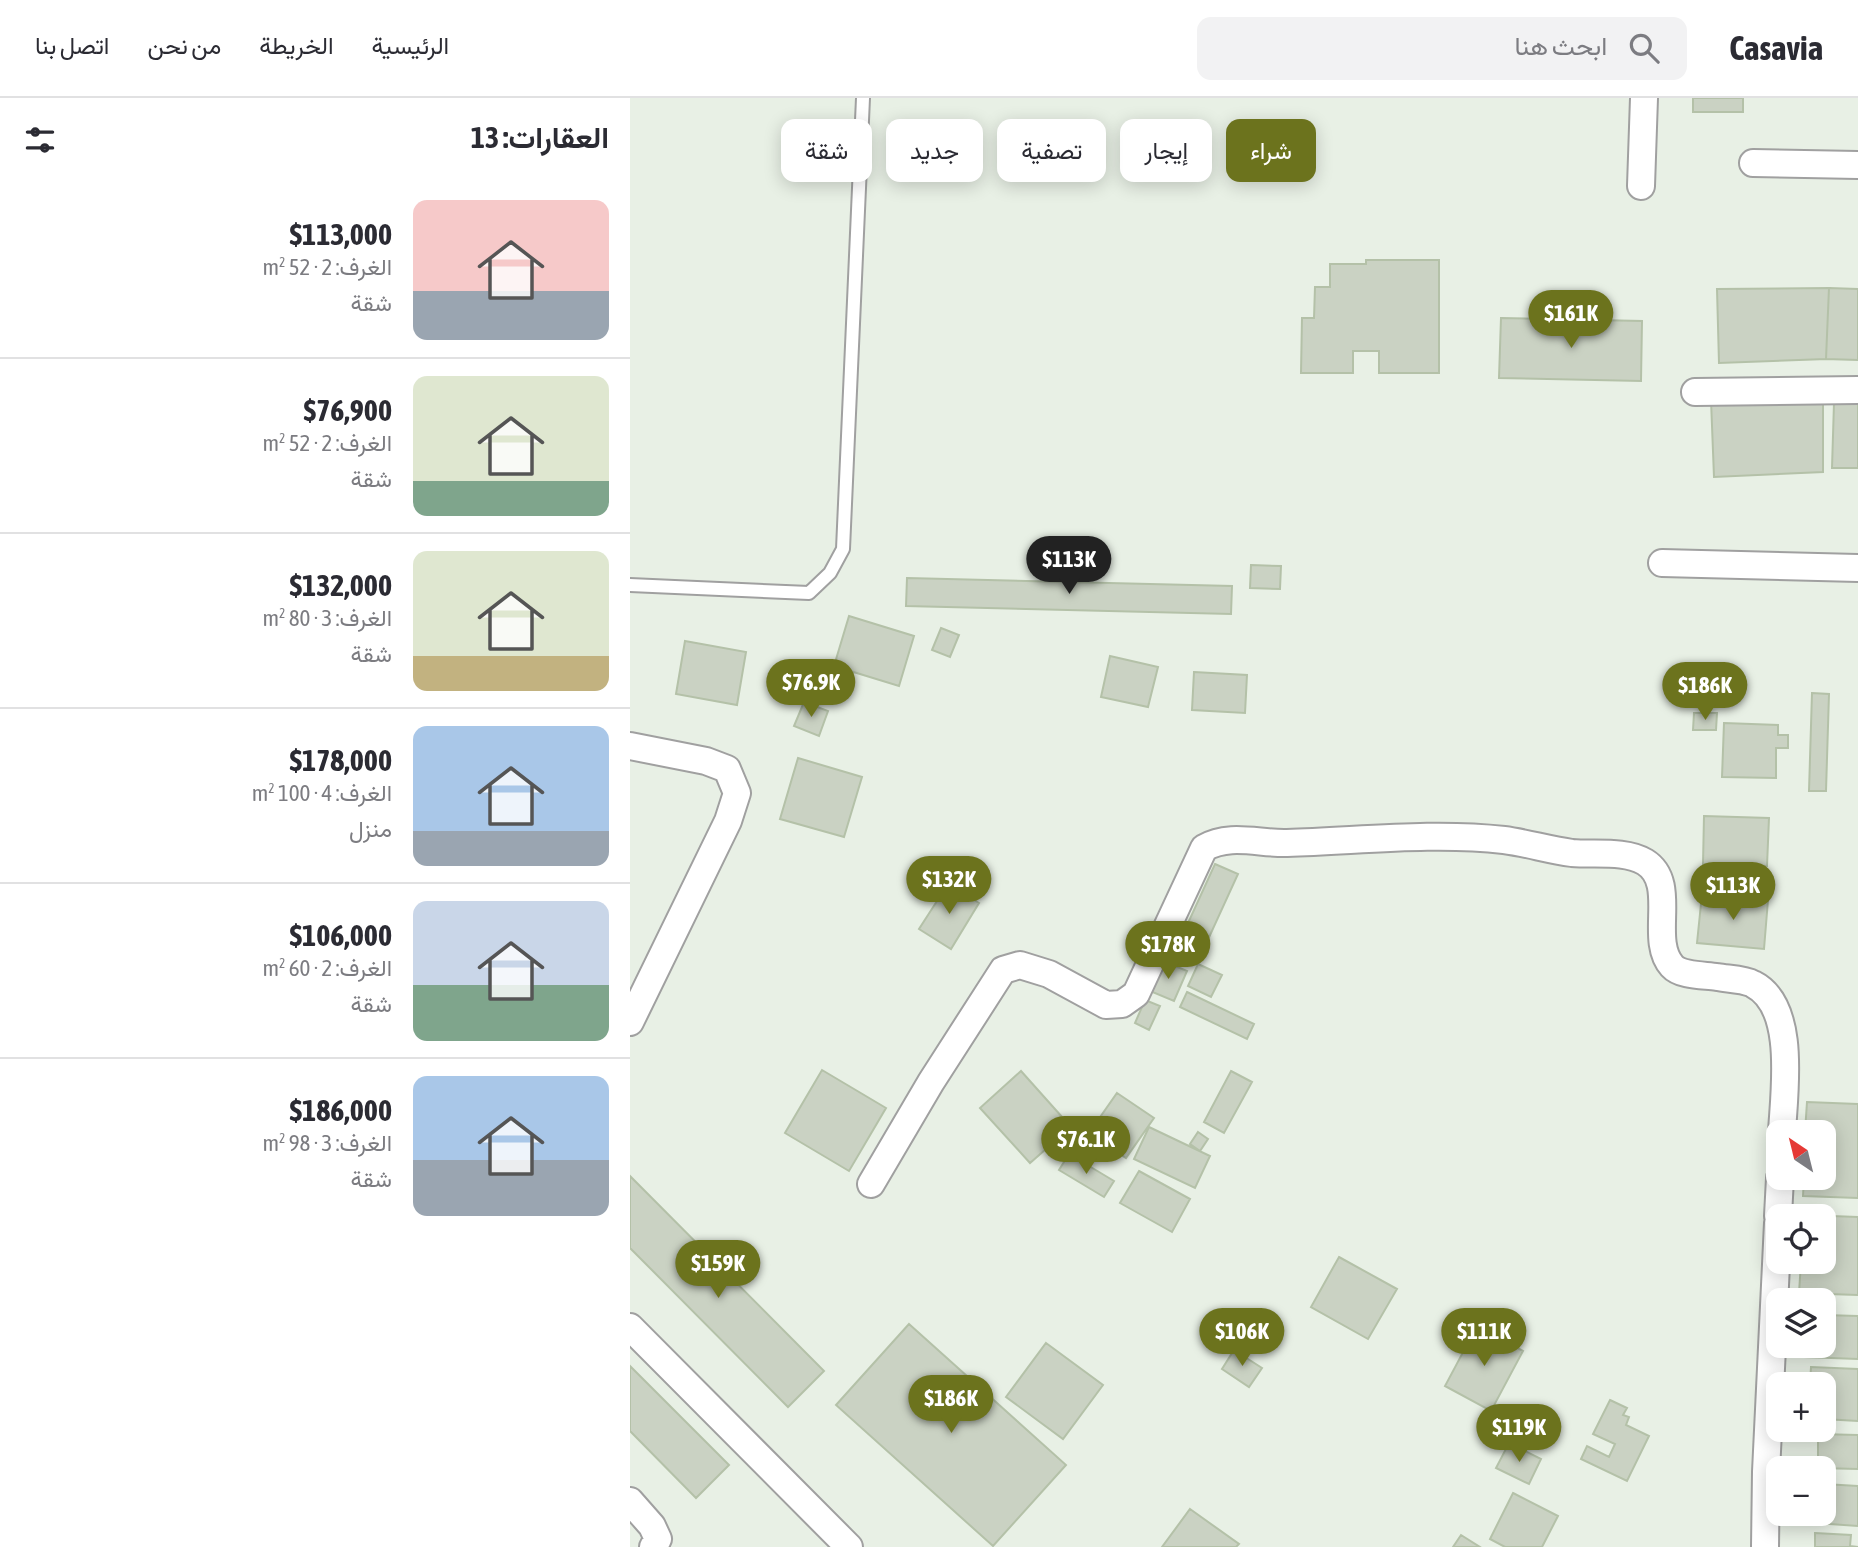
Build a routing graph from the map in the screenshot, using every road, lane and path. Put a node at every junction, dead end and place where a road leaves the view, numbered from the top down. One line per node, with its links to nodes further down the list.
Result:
1 (863, 98): 10 (lane)
2 (1644, 98): 5 (street)
3 (1753, 163): 4 (street)
4 (1858, 165)
5 (1640, 186)
6 (1858, 390): 7 (street)
7 (1695, 392)
8 (1662, 563): 9 (street)
9 (1858, 568)
10 (630, 585)
11 (630, 746): 12 (street)
12 (630, 1022)
13 (1783, 1120): 14 (street)
14 (871, 1184)
15 (1776, 1274): 20 (street)
16 (630, 1327): 19 (street)
17 (630, 1501): 18 (street)
18 (653, 1547)
19 (849, 1547)
20 (1765, 1547)

